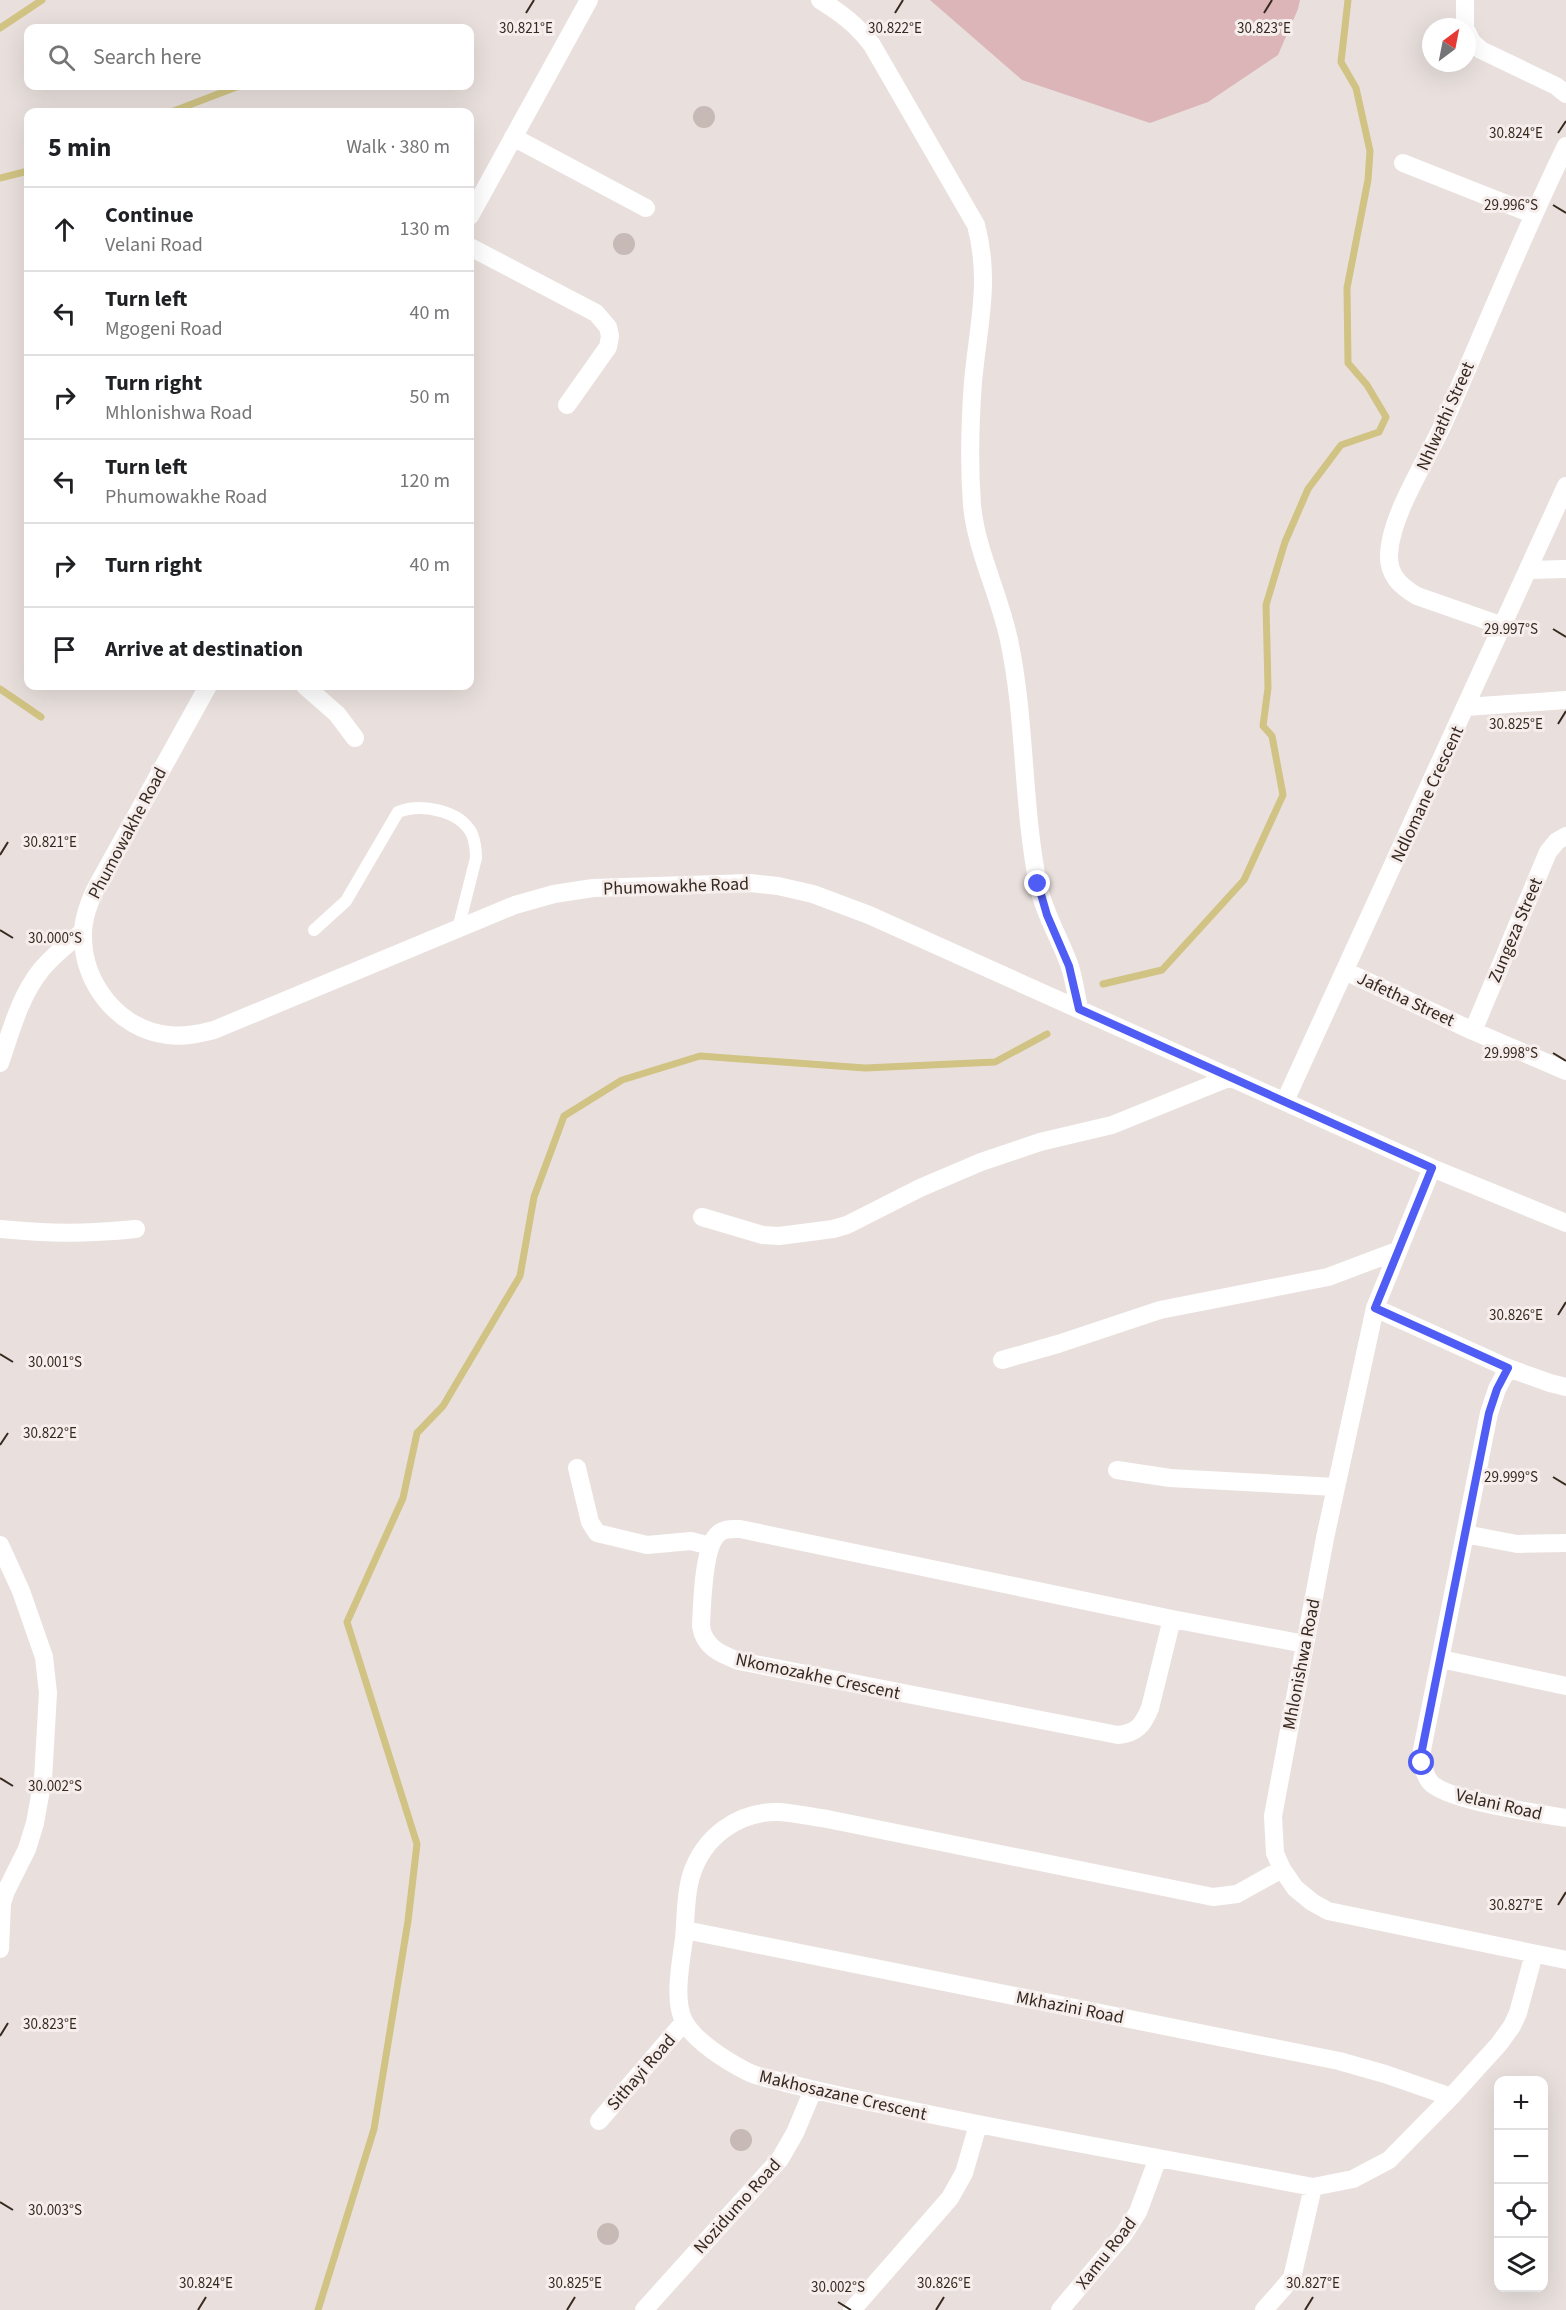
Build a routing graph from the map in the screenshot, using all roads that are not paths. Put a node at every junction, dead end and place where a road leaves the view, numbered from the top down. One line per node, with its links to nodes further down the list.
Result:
1 (589, 0): 7 (street)
2 (820, 0): 29 (street)
3 (1465, 0): 4 (street)
4 (1465, 18)
5 (1476, 46): 6 (street)
6 (1566, 94)
7 (513, 136): 10 (street); 11 (street)
8 (1566, 146): 12 (street, Nhlwathi Street)
9 (1402, 163): 12 (street)
10 (646, 208)
11 (474, 209)
12 (1532, 214): 18 (street, Nhlwathi Street)
13 (474, 249): 14 (street)
14 (567, 405)
15 (1566, 486): 17 (street, Ndlomane Crescent)
16 (1566, 569): 17 (street)
17 (1529, 570): 18 (street, Ndlomane Crescent)
18 (1503, 626): 22 (street, Ndlomane Crescent)
19 (206, 690): 27 (street, Phumowakhe Road)
20 (310, 690): 23 (street)
21 (1566, 700): 22 (street)
22 (1466, 707): 28 (street, Ndlomane Crescent)
23 (355, 738)
24 (1566, 836): 30 (street, Zungeza Street)
25 (458, 929): 26 (lane); 27 (street, Phumowakhe Road); 29 (street, Phumowakhe Road)
26 (314, 930)
27 (82, 932): 31 (street)
28 (1346, 971): 30 (street, Jafetha Street); 34 (street, Ndlomane Crescent)
29 (1079, 1009): 33 (street, Phumowakhe Road)
30 (1473, 1031): 32 (street, Jafetha Street)
31 (0, 1063)
32 (1566, 1071)
33 (1231, 1077): 34 (street, Phumowakhe Road); 36 (street)
34 (1285, 1101): 35 (street, Phumowakhe Road)
35 (1432, 1168): 37 (street, Phumowakhe Road); 40 (street, Mhlonishwa Road)
36 (702, 1217)
37 (1566, 1222)
38 (136, 1228): 39 (street)
39 (0, 1229)
40 (1397, 1251): 41 (street, Mhlonishwa Road); 42 (street)
41 (1375, 1308): 43 (street); 47 (street, Mhlonishwa Road)
42 (1002, 1360)
43 (1508, 1368): 44 (street); 48 (street, Velani Road)
44 (1566, 1387)
45 (577, 1468): 51 (street)
46 (1117, 1470): 47 (street)
47 (1336, 1487): 53 (street, Mhlonishwa Road)
48 (1465, 1534): 49 (street); 54 (street, Velani Road)
49 (1566, 1543)
50 (0, 1545): 59 (street)
51 (710, 1546): 52 (street); 52 (street, Nkomozakhe Crescent)
52 (1172, 1619): 53 (street)
53 (1305, 1644): 57 (street, Mhlonishwa Road)
54 (1441, 1659): 55 (street); 56 (street, Velani Road)
55 (1566, 1686)
56 (1566, 1818)
57 (1282, 1869): 58 (street); 60 (street, Mhlonishwa Road)
58 (685, 1929): 62 (street); 64 (street, Mkhazini Road)
59 (0, 1949)
60 (1534, 1954): 61 (street, Mhlonishwa Road); 64 (street, Makhosazane Crescent)
61 (1566, 1960)
62 (684, 2022): 63 (street, Makhosazane Crescent); 65 (street, Sithayi Road)
63 (813, 2090): 66 (street, Makhosazane Crescent); 69 (street, Nozidumo Road)
64 (1451, 2097): 68 (street, Makhosazane Crescent)
65 (599, 2121)
66 (978, 2125): 67 (street, Makhosazane Crescent); 70 (street)
67 (1158, 2158): 68 (street, Makhosazane Crescent); 71 (street, Xamu Road)
68 (1313, 2187): 72 (street)
69 (644, 2310)
70 (852, 2310)
71 (1060, 2310)
72 (1264, 2310)

